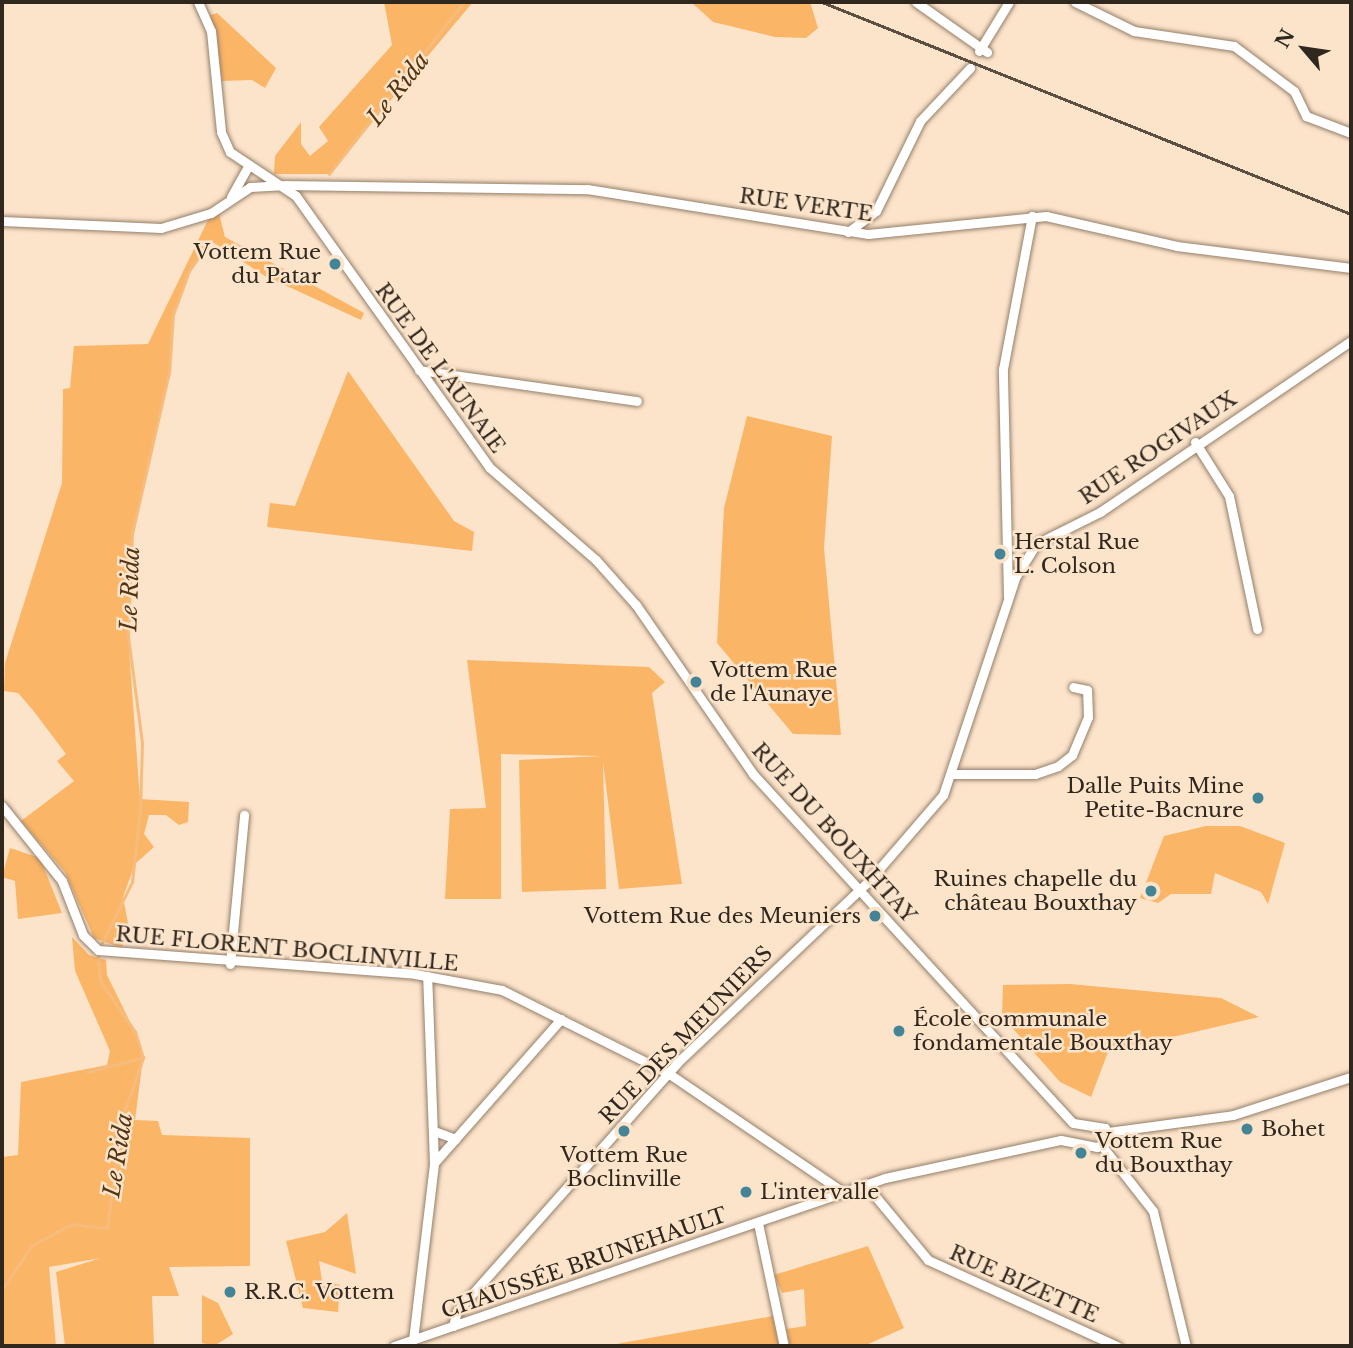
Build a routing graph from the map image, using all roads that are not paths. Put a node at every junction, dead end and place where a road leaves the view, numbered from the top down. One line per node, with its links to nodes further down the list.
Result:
1 (198, 2): 7 (street)
2 (916, 2): 3 (street)
3 (1009, 2)
4 (1075, 2): 6 (street)
5 (970, 68): 12 (street)
6 (1351, 133)
7 (249, 165): 8 (street); 9 (street)
8 (286, 185): 9 (street, RUE VERTE); 12 (street, RUE VERTE); 15 (street, RUE DE L'AUNAIE)
9 (229, 199): 11 (street)
10 (1032, 216): 12 (street, RUE VERTE); 13 (street, RUE VERTE); 19 (street)
11 (2, 221)
12 (848, 232)
13 (1351, 268)
14 (1351, 341): 17 (street, RUE ROGIVAUX)
15 (419, 370): 16 (street); 18 (street, RUE DE L'AUNAIE)
16 (636, 401)
17 (1195, 442): 20 (street, RUE ROGIVAUX); 22 (street)
18 (589, 552): 27 (street, RUE DU BOUXHTAY)
19 (1006, 555): 20 (street); 21 (street)
20 (1022, 562): 21 (street, RUE ROGIVAUX)
21 (1008, 601): 24 (street, RUE ROGIVAUX)
22 (1256, 629)
23 (1073, 687): 24 (street)
24 (951, 774): 27 (street, RUE DES MEUNIERS)
25 (2, 806): 28 (street, RUE FLORENT BOCLINVILLE)
26 (244, 815): 28 (street)
27 (860, 889): 31 (street, RUE DES MEUNIERS); 33 (street, RUE DU BOUXHTAY)
28 (230, 964): 29 (street, RUE FLORENT BOCLINVILLE)
29 (427, 976): 30 (street, RUE FLORENT BOCLINVILLE); 34 (street)
30 (561, 1019): 31 (street, RUE FLORENT BOCLINVILLE); 36 (street)
31 (668, 1073): 41 (street, RUE FLORENT BOCLINVILLE); 43 (street, RUE DES MEUNIERS)
32 (1351, 1077): 35 (street)
33 (1073, 1124): 35 (street); 37 (street)
34 (434, 1131): 36 (street); 39 (street)
35 (1108, 1132): 38 (street)
36 (456, 1139): 39 (street)
37 (1069, 1139): 38 (street, CHAUSSÉE BRUNEHAULT); 40 (street, CHAUSSÉE BRUNEHAULT)
38 (1102, 1146): 48 (street)
39 (434, 1163): 44 (street)
40 (866, 1185): 41 (street, CHAUSSÉE BRUNEHAULT); 47 (street, RUE BIZETTE)
41 (843, 1192): 42 (street, CHAUSSÉE BRUNEHAULT)
42 (758, 1223): 43 (street, CHAUSSÉE BRUNEHAULT); 46 (street)
43 (453, 1326): 44 (street, CHAUSSÉE BRUNEHAULT)
44 (408, 1343): 45 (street, CHAUSSÉE BRUNEHAULT)
45 (394, 1346)
46 (783, 1346)
47 (1117, 1346)
48 (1186, 1346)

